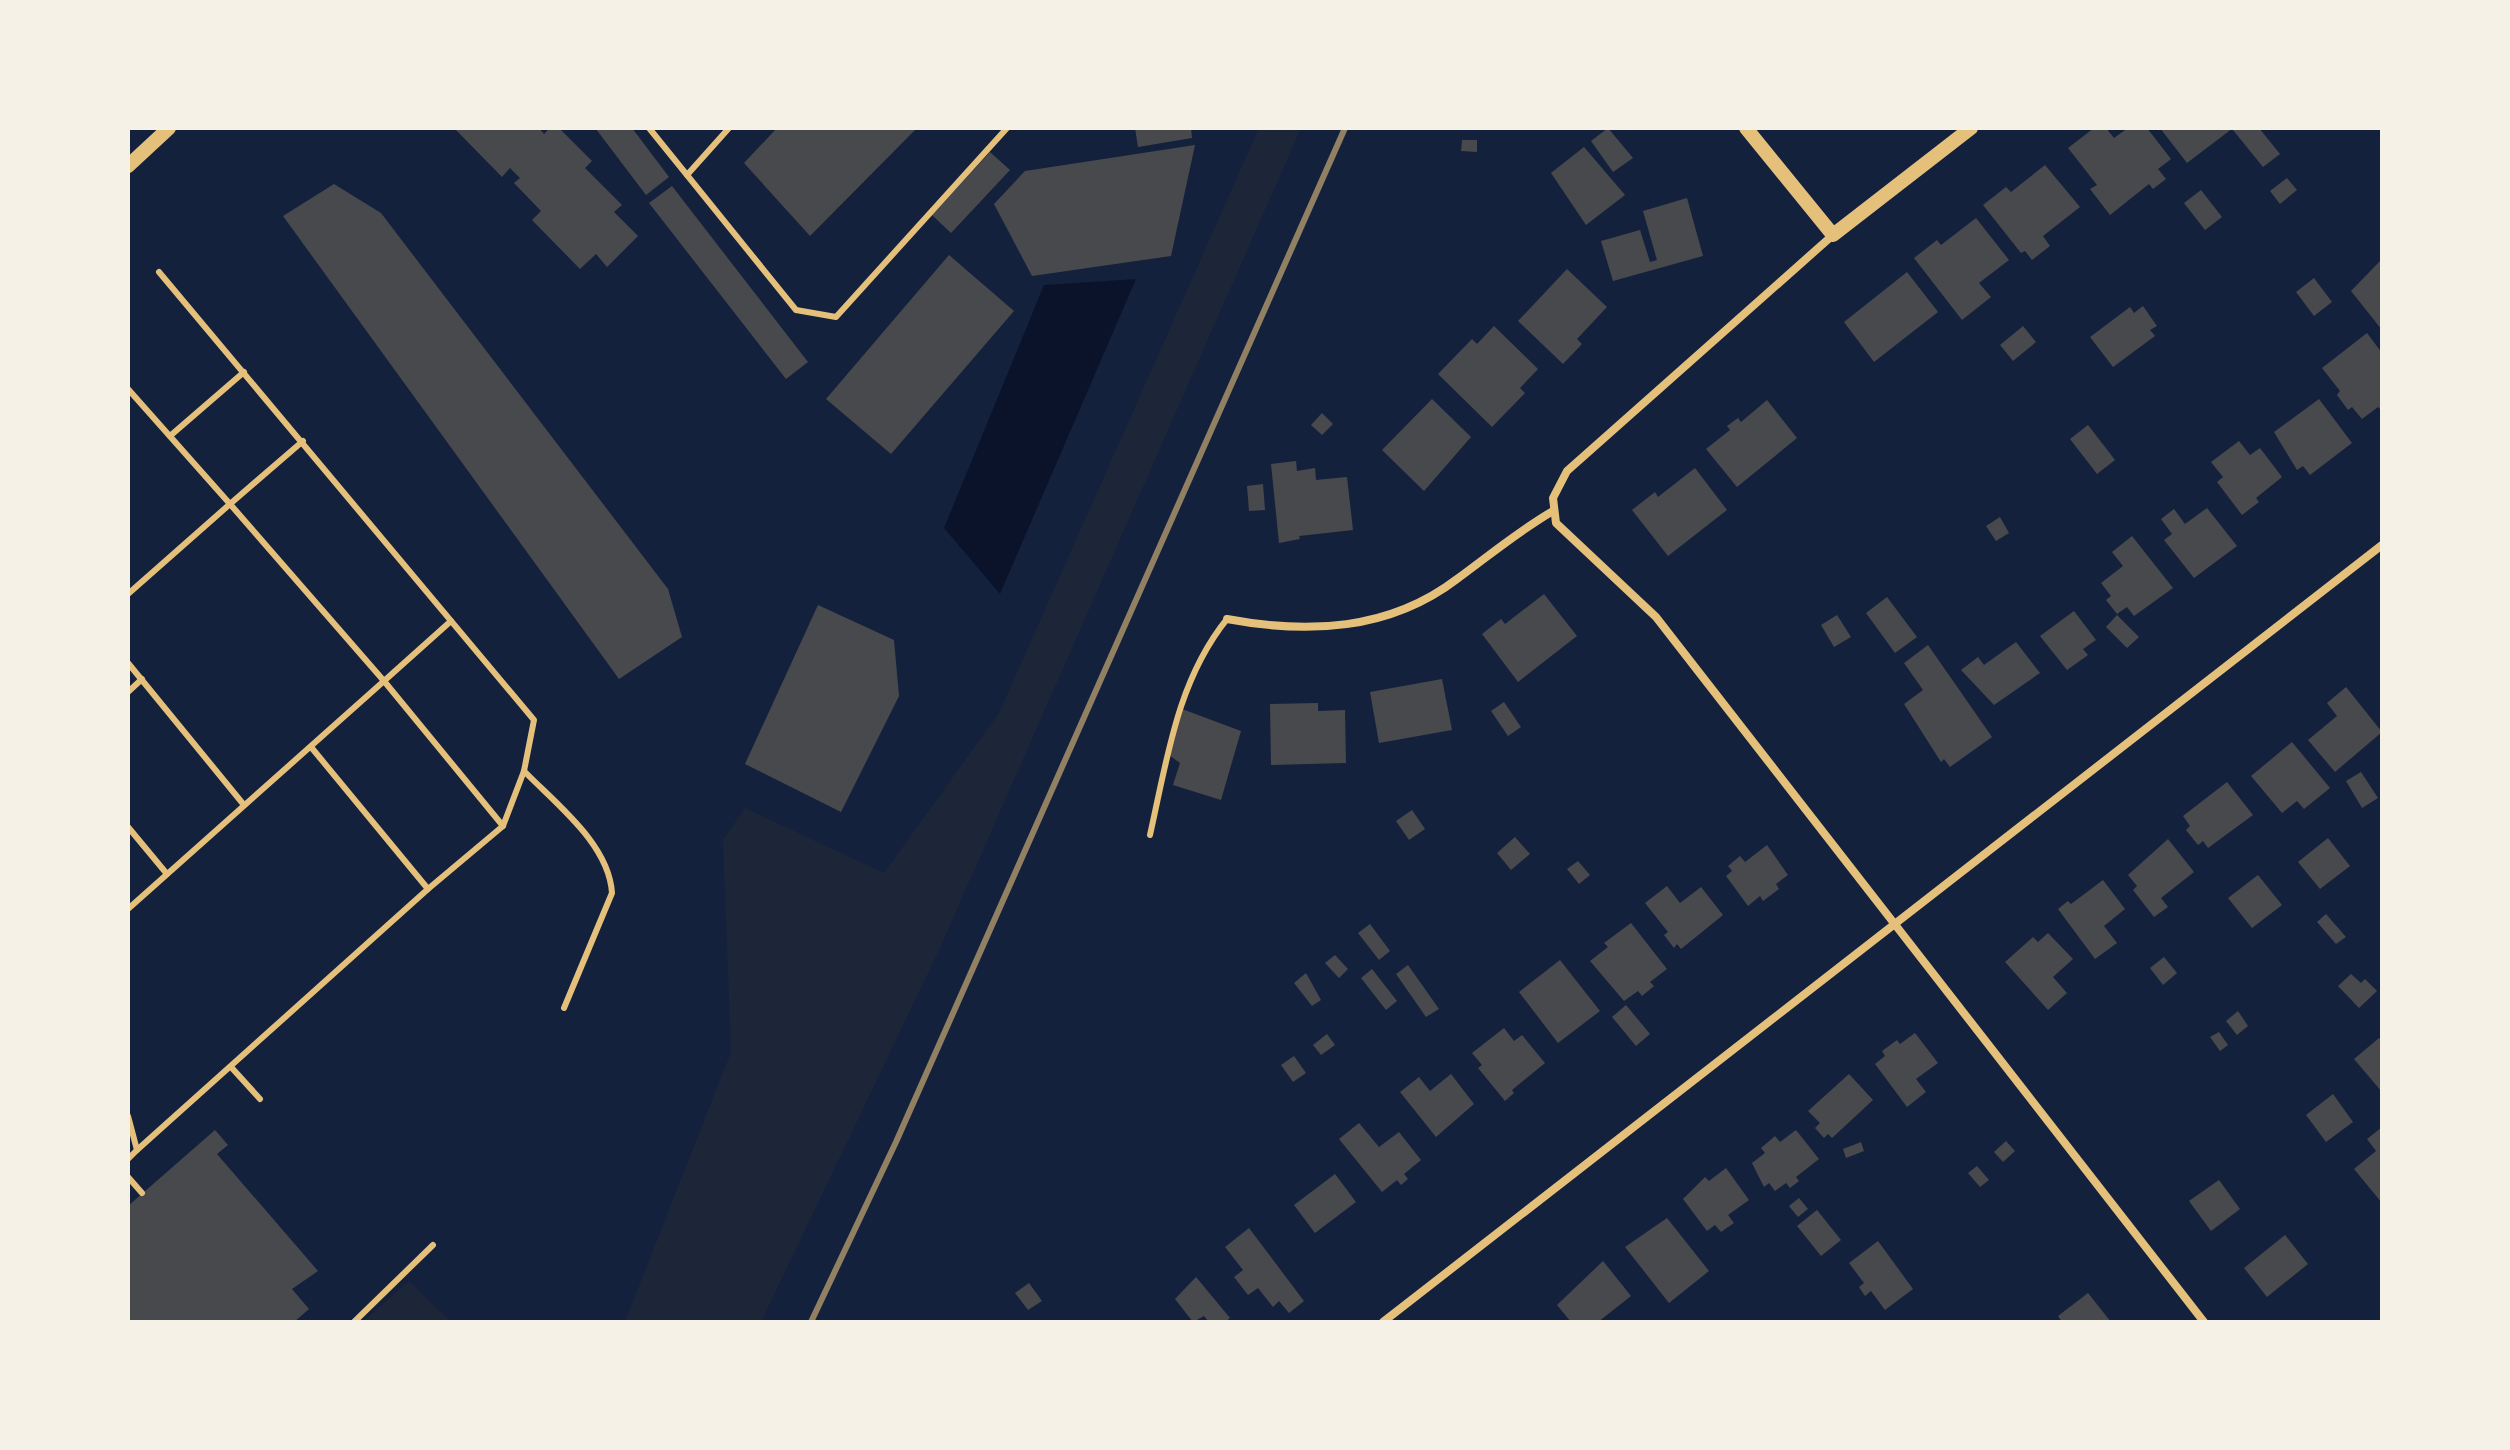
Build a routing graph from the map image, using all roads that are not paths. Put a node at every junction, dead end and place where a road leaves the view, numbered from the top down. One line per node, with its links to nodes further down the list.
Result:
1 (169, 128): 7 (street)
2 (649, 128): 8 (lane)
3 (729, 128): 8 (lane)
4 (1007, 128): 8 (lane)
5 (1746, 128): 9 (street)
6 (1971, 128): 9 (street)
7 (128, 166)
8 (687, 175)
9 (1833, 235): 16 (street)
10 (159, 272): 11 (lane)
11 (244, 372): 13 (lane); 14 (lane)
12 (128, 389): 13 (lane)
13 (170, 436): 15 (lane)
14 (303, 441): 15 (lane); 20 (lane)
15 (230, 504): 18 (lane); 23 (lane)
16 (1553, 511): 19 (street); 34 (street)
17 (2382, 545): 34 (street)
18 (128, 594)
19 (1227, 619): 30 (lane)
20 (451, 621): 23 (lane); 26 (lane)
21 (128, 663): 22 (lane)
22 (142, 679): 24 (lane); 27 (lane)
23 (384, 681): 25 (lane); 28 (lane)
24 (128, 692)
25 (311, 747): 27 (lane); 32 (lane)
26 (524, 771): 28 (lane); 35 (lane)
27 (244, 805): 31 (lane)
28 (503, 826): 32 (lane)
29 (128, 827): 31 (lane)
30 (1150, 835)
31 (167, 874): 33 (lane)
32 (428, 889): 36 (lane)
33 (128, 909)
34 (1893, 924): 45 (street); 46 (street)
35 (564, 1008)
36 (231, 1067): 37 (lane); 39 (lane)
37 (260, 1099)
38 (128, 1116): 39 (lane)
39 (137, 1150): 40 (lane)
40 (128, 1159)
41 (128, 1177): 42 (lane)
42 (142, 1193)
43 (433, 1245): 44 (lane)
44 (354, 1322)
45 (1383, 1322)
46 (2204, 1322)

